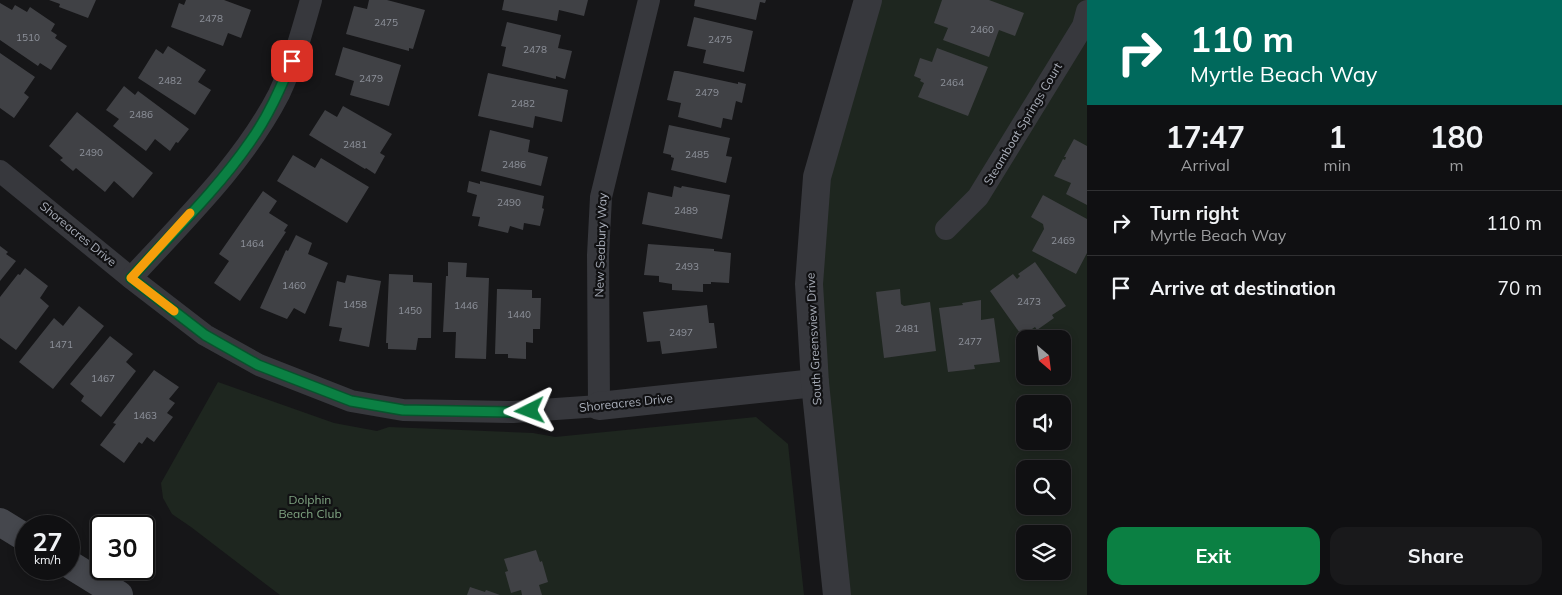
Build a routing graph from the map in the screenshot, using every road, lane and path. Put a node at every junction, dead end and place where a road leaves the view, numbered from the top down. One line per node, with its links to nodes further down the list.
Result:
1 (311, 0): 7 (street)
2 (649, 0): 9 (street, New Seabury Way)
3 (868, 0): 8 (street, South Greensview Drive)
4 (1087, 11): 6 (street, Steamboat Springs Court)
5 (0, 171): 7 (street, Shoreacres Drive)
6 (946, 229)
7 (131, 278): 9 (street, Shoreacres Drive)
8 (815, 383): 9 (street, Shoreacres Drive); 14 (street, South Greensview Drive)
9 (599, 406)
10 (0, 522): 11 (main road)
11 (15, 531)
12 (80, 571): 13 (main road)
13 (119, 595)
14 (837, 595)

